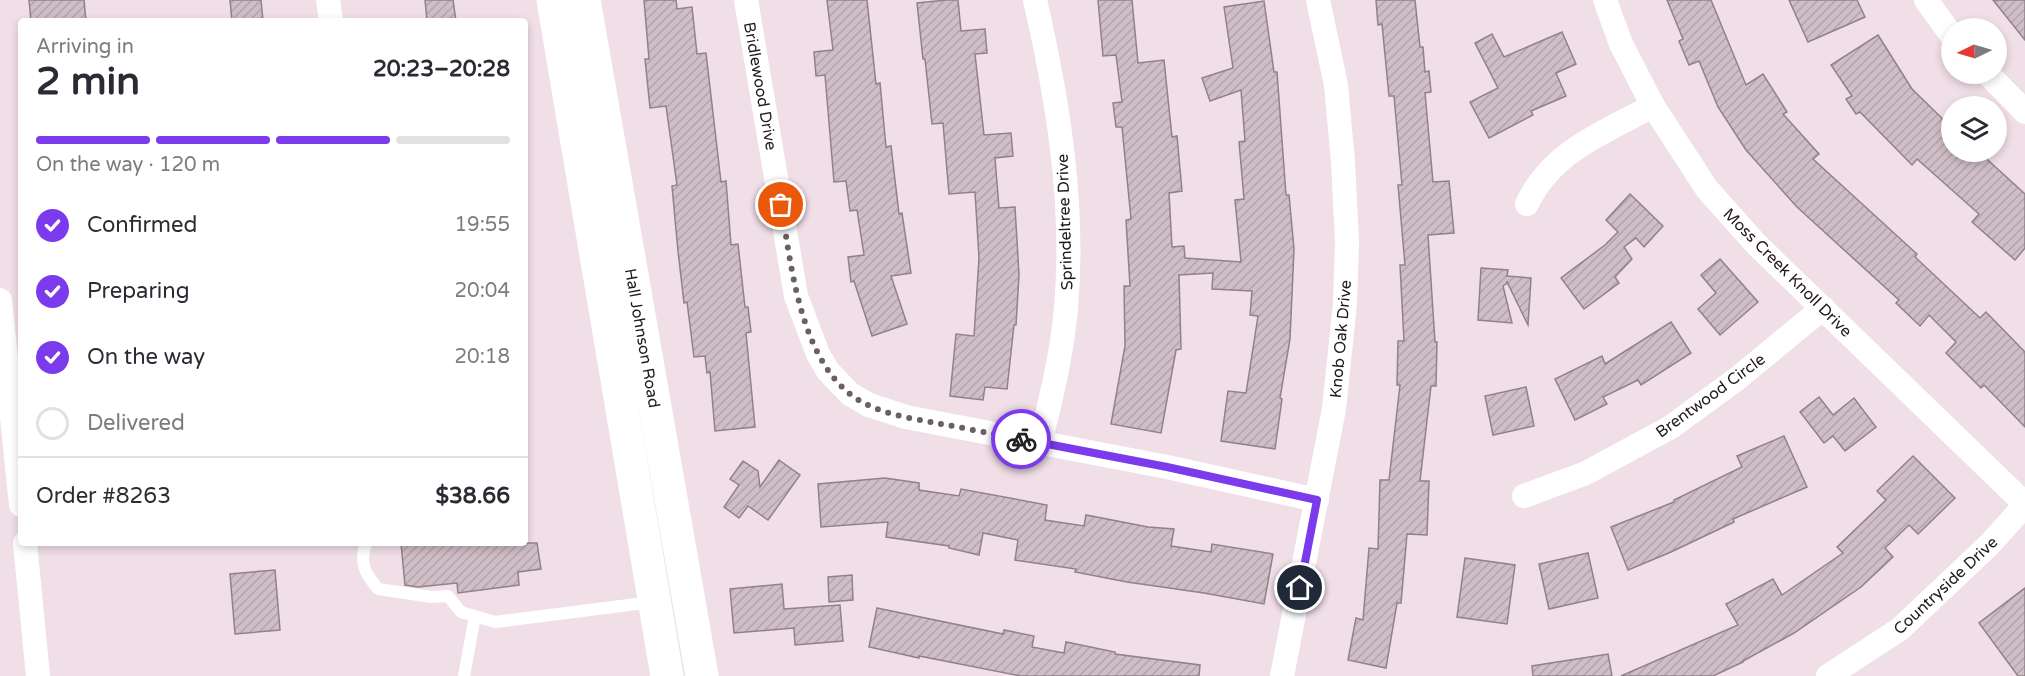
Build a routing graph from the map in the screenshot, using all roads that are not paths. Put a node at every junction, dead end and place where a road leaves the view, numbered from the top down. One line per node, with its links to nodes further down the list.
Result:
1 (328, 0): 9 (street)
2 (553, 0): 25 (main road, Hall Johnson Road)
3 (584, 0): 30 (main road, Hall Johnson Road)
4 (746, 0): 18 (street, Bridlewood Drive)
5 (1035, 0): 18 (street, Sprindeltree Drive)
6 (1318, 0): 21 (street, Knob Oak Drive)
7 (1605, 0): 12 (street, Moss Creek Knoll Drive)
8 (1926, 0): 10 (street)
9 (331, 18)
10 (1941, 21)
11 (1998, 84): 13 (street)
12 (1653, 106): 14 (street); 16 (street, Moss Creek Knoll Drive)
13 (2025, 112)
14 (1527, 204)
15 (0, 300): 17 (street)
16 (1823, 308): 20 (street, Brentwood Circle); 22 (street, Moss Creek Knoll Drive)
17 (7, 430): 19 (street)
18 (1040, 443): 21 (street, Bridlewood Drive)
19 (18, 489)
20 (1524, 496)
21 (1317, 500): 31 (street, Knob Oak Drive)
22 (2025, 505): 32 (street, Countryside Drive)
23 (25, 546): 27 (street)
24 (365, 546): 26 (lane)
25 (653, 602): 26 (lane); 29 (main road, Hall Johnson Road)
26 (475, 616): 28 (lane)
27 (38, 676)
28 (464, 676)
29 (667, 676)
30 (702, 676)
31 (1282, 676)
32 (1828, 676)

